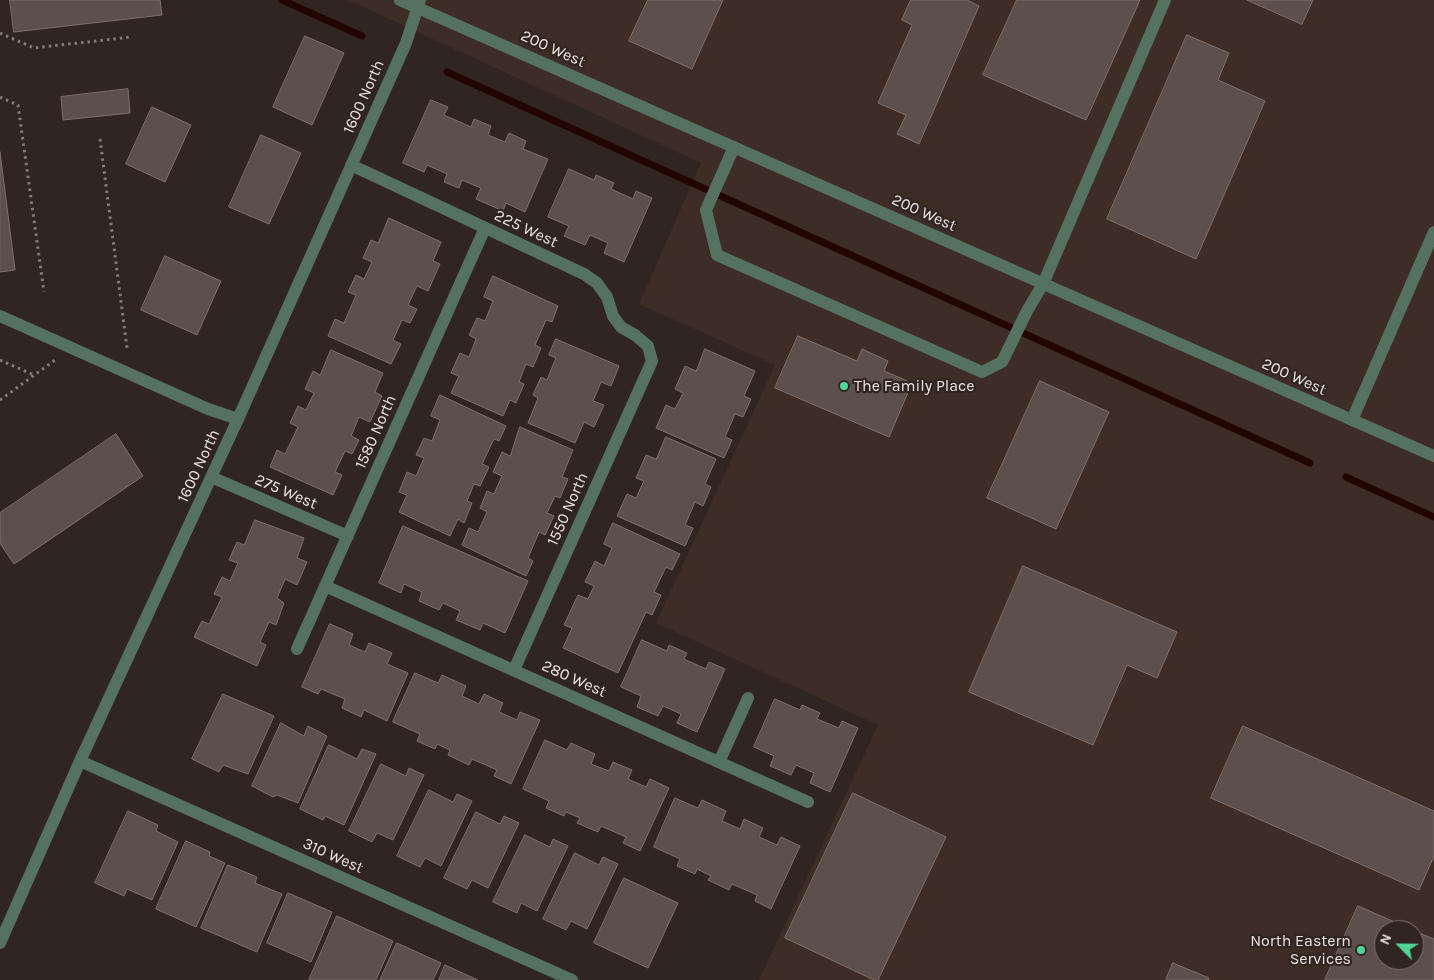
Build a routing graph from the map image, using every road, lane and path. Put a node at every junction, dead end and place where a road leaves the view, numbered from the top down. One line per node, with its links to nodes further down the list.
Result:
1 (400, 0): 3 (street, 200 West)
2 (1165, 0): 12 (street)
3 (418, 4): 8 (street, 200 West); 9 (street, 1600 North)
4 (0, 33): 5 (path)
5 (131, 37)
6 (0, 97): 13 (path)
7 (100, 139): 15 (path)
8 (734, 147): 12 (street, 200 West); 12 (street)
9 (351, 166): 10 (street, 225 West); 21 (street, 1600 North)
10 (485, 228): 18 (street, 225 West); 25 (street, 1580 North)
11 (1434, 232): 22 (street)
12 (1043, 284): 22 (street, 200 West)
13 (44, 292)
14 (0, 316): 21 (street)
15 (127, 348)
16 (57, 358): 19 (path)
17 (0, 360): 19 (path)
18 (652, 361): 28 (street, 1550 North)
19 (35, 375): 20 (path)
20 (0, 400)
21 (238, 419): 24 (street, 1600 North)
22 (1352, 420): 23 (street, 200 West)
23 (1434, 456)
24 (211, 478): 25 (street, 275 West); 30 (street, 1600 North)
25 (348, 536): 26 (street, 1580 North)
26 (325, 586): 27 (street, 1580 North); 28 (street, 280 West)
27 (297, 649)
28 (514, 670): 31 (street, 280 West)
29 (748, 698): 31 (street)
30 (80, 761): 33 (street, 1600 North); 34 (street, 310 West)
31 (719, 762): 32 (street, 280 West)
32 (808, 802)
33 (0, 944)
34 (572, 980)

